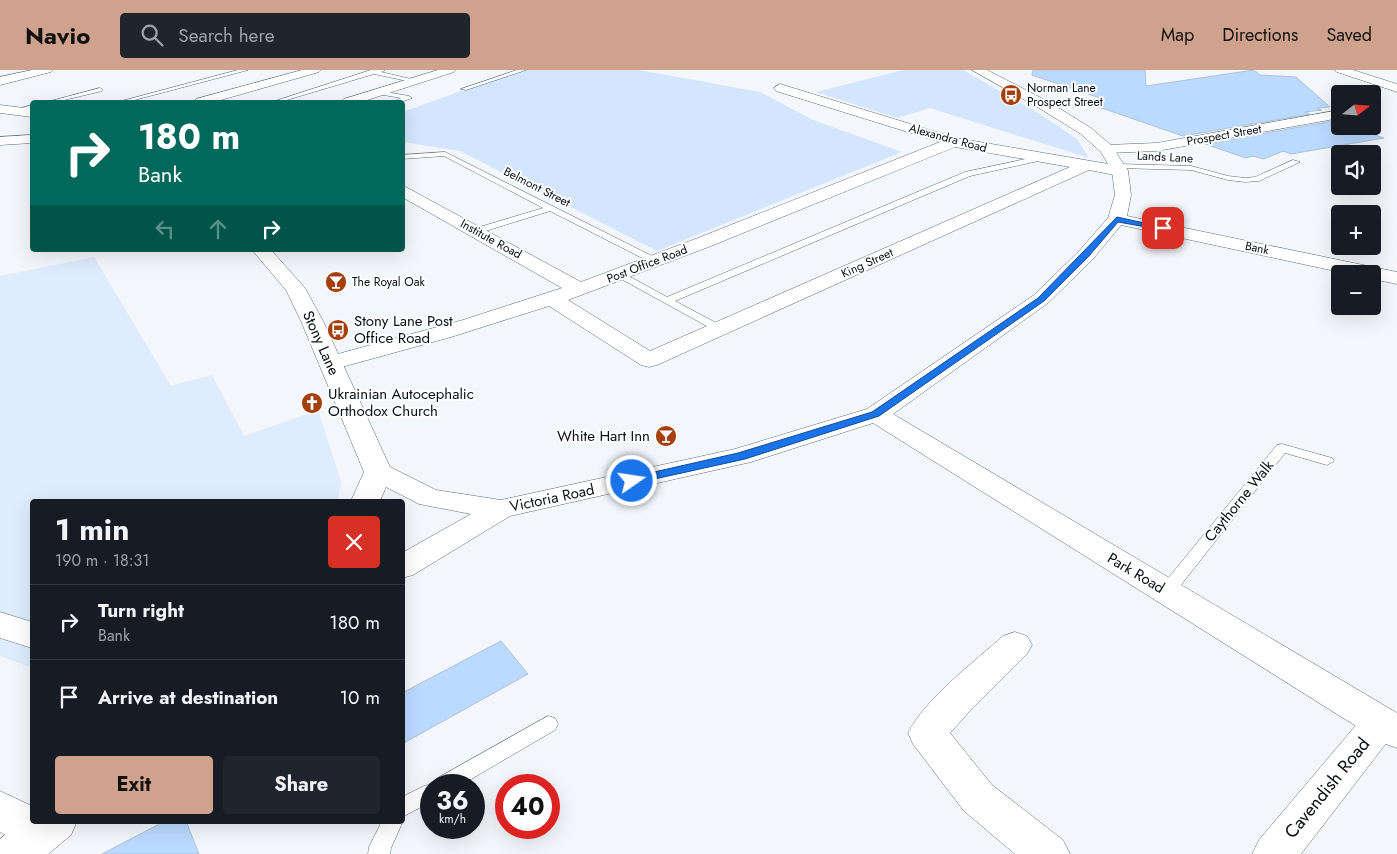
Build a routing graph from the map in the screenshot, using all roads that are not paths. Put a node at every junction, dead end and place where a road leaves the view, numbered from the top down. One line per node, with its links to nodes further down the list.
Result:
1 (48, 70): 11 (street)
2 (245, 70): 19 (lane)
3 (315, 70): 20 (street)
4 (358, 70): 10 (lane)
5 (382, 70): 10 (lane)
6 (450, 70): 12 (street)
7 (521, 70): 16 (lane)
8 (978, 70): 32 (street)
9 (1341, 70): 14 (street)
10 (373, 73): 12 (lane); 21 (lane)
11 (0, 81)
12 (417, 81): 17 (street)
13 (780, 88): 31 (street, Alexandra Road)
14 (1397, 88)
15 (100, 90): 18 (lane)
16 (464, 90)
17 (380, 93): 22 (street); 23 (lane)
18 (58, 100)
19 (129, 100)
20 (208, 100)
21 (281, 100)
22 (356, 100)
23 (402, 100)
24 (30, 107): 26 (lane)
25 (0, 109): 26 (street)
26 (15, 111): 27 (street)
27 (30, 112)
28 (1331, 116): 32 (street, Prospect Street)
29 (30, 139): 30 (street)
30 (0, 141)
31 (954, 142): 34 (street, Alexandra Road); 43 (street, Post Office Road)
32 (1107, 149): 37 (street)
33 (405, 157): 39 (lane, Belmont Street)
34 (1040, 158): 36 (street, Alexandra Road); 48 (lane)
35 (1296, 162): 37 (lane, Lands Lane)
36 (1084, 166): 37 (street, Alexandra Road); 49 (street, King Street)
37 (1119, 169): 40 (street)
38 (405, 192): 41 (street, Institute Road)
39 (551, 208): 41 (lane); 43 (lane, Belmont Street)
40 (1117, 219): 45 (street, Bank); 51 (street, Victoria Road)
41 (476, 231): 46 (street, Institute Road)
42 (263, 252): 50 (street, Stony Lane)
43 (655, 261): 44 (street, Post Office Road)
44 (619, 274): 46 (street, Post Office Road); 48 (lane)
45 (1397, 278)
46 (579, 289): 47 (street, Post Office Road)
47 (552, 299): 49 (street, King Street); 50 (street, Post Office Road)
48 (668, 300): 49 (lane)
49 (718, 328)
50 (331, 363): 53 (street, Stony Lane)
51 (876, 414): 55 (street, Victoria Road); 57 (street, Park Road)
52 (1327, 462): 57 (lane, Caythorne Walk)
53 (378, 472): 54 (street); 55 (street)
54 (367, 499)
55 (500, 509): 56 (street, Victoria Road)
56 (405, 565)
57 (1167, 591): 62 (street, Park Road)
58 (0, 625): 59 (street)
59 (30, 634)
60 (1015, 645): 70 (street)
61 (548, 724): 63 (lane)
62 (1389, 727): 71 (street, Cavendish Road)
63 (461, 774)
64 (420, 798): 65 (lane)
65 (405, 806)
66 (0, 810): 68 (street)
67 (391, 824): 69 (lane)
68 (37, 836)
69 (379, 854)
70 (1048, 854)
71 (1274, 854)

